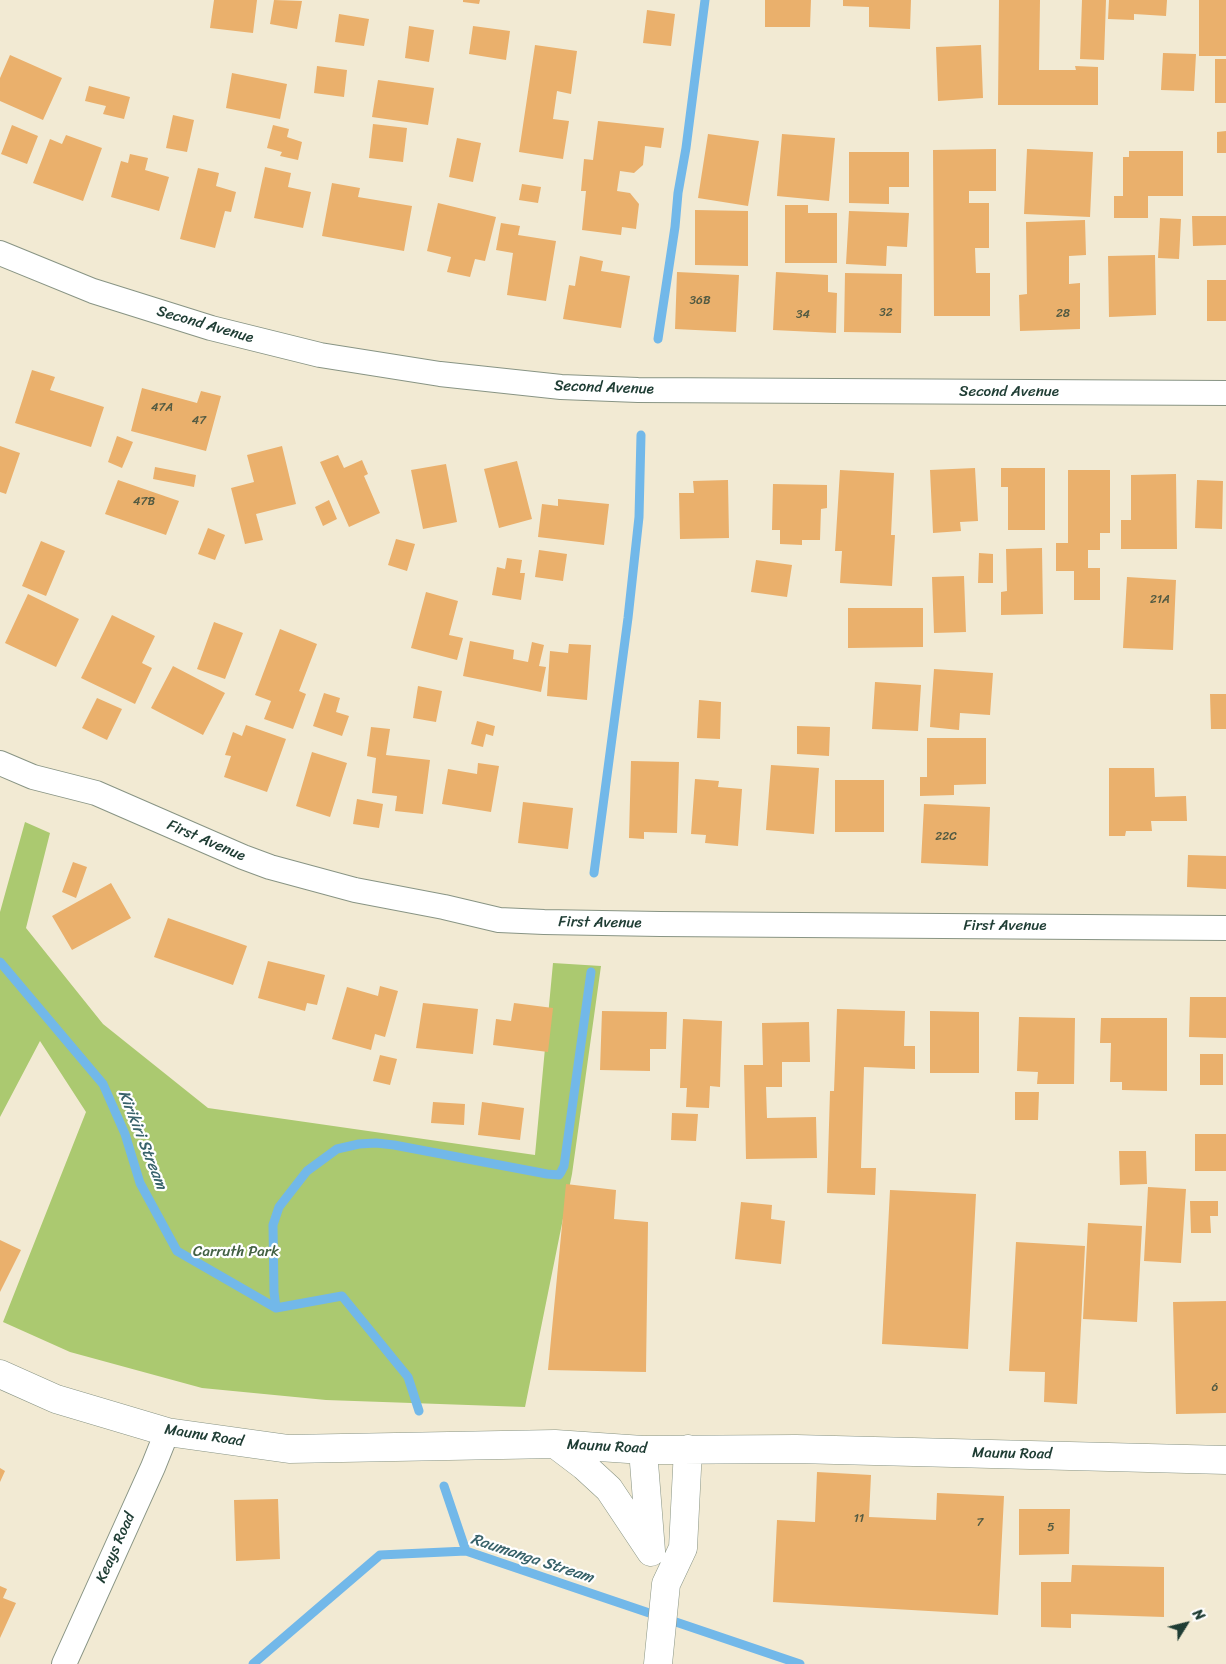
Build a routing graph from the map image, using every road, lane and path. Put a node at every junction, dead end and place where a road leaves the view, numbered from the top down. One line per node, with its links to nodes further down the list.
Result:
1 (0, 253): 2 (street, Second Avenue)
2 (1226, 393)
3 (0, 763): 4 (street, First Avenue)
4 (1226, 928)
5 (0, 1374): 6 (main road, Maunu Road)
6 (167, 1432): 7 (main road, Maunu Road); 14 (street, Keays Road)
7 (555, 1444): 9 (main road, Maunu Road); 11 (main road)
8 (688, 1449): 9 (main road, Maunu Road); 10 (main road, Maunu Road); 12 (main road)
9 (643, 1450): 11 (main road)
10 (1226, 1460)
11 (651, 1552): 12 (main road)
12 (666, 1584): 13 (main road)
13 (660, 1655)
14 (64, 1664)

